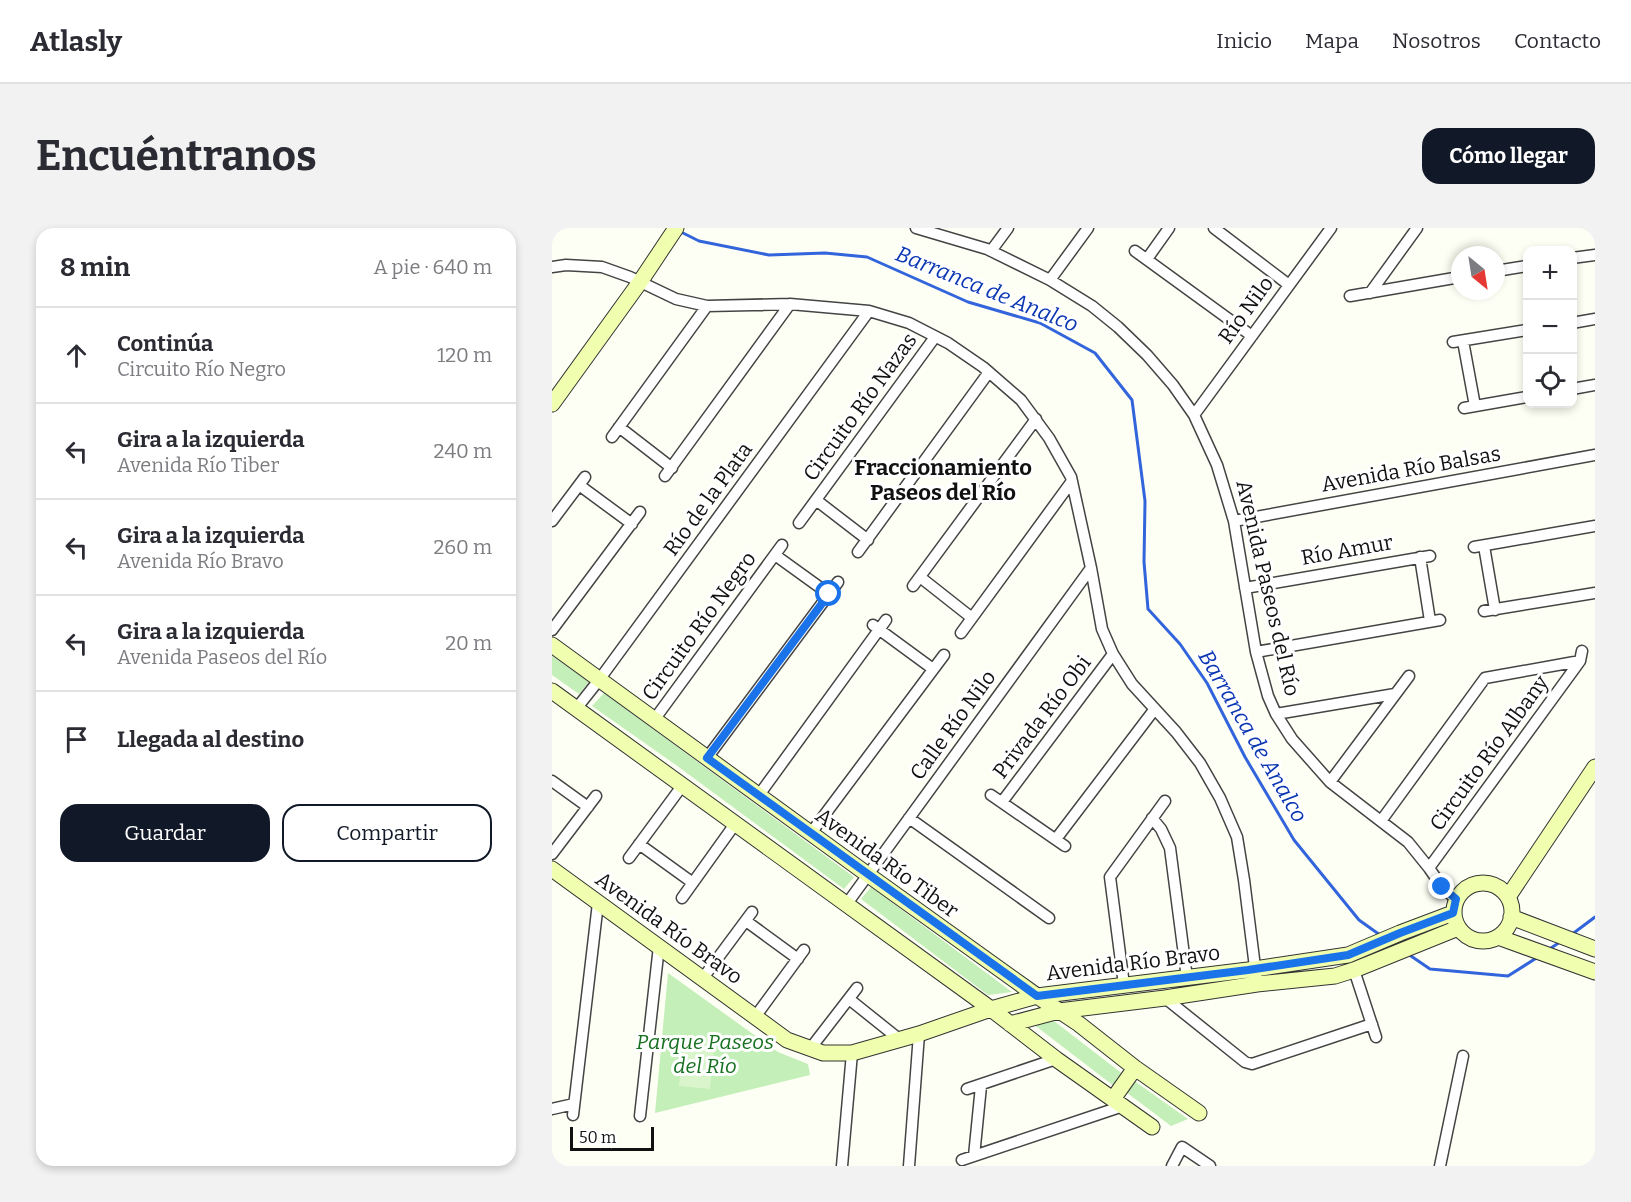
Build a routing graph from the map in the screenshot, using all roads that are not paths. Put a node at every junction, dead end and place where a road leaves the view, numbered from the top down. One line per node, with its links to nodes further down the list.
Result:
1 (676, 228): 17 (street)
2 (1008, 228): 10 (street)
3 (1088, 228): 19 (street)
4 (1169, 228): 13 (street)
5 (1214, 228): 20 (street)
6 (1418, 228): 21 (street)
7 (922, 229): 10 (street, Avenida Paseos del Río)
8 (1329, 229): 20 (street, Río Nilo)
9 (1136, 251): 13 (street)
10 (991, 252): 19 (street, Avenida Paseos del Río)
11 (1595, 255): 12 (street)
12 (1577, 257)
13 (1147, 259): 29 (street)
14 (552, 267): 17 (street)
15 (1523, 267): 16 (street)
16 (1505, 270)
17 (643, 277): 24 (street); 35 (street)
18 (1451, 279): 21 (street)
19 (1050, 280): 36 (street, Avenida Paseos del Río)
20 (1289, 285): 29 (street, Río Nilo)
21 (1370, 292): 22 (street)
22 (1350, 296)
23 (790, 304): 24 (street); 24 (street); 25 (street)
24 (707, 306)
25 (869, 311): 30 (street); 69 (street, Río de la Plata)
26 (1595, 319): 27 (street)
27 (1577, 322)
28 (1523, 331): 34 (street)
29 (1252, 336): 36 (street, Río Nilo)
30 (935, 337): 31 (street); 40 (street, Circuito Río Nazas)
31 (989, 372): 37 (street); 47 (street)
32 (1595, 385): 33 (street)
33 (1577, 388)
34 (1523, 398)
35 (552, 404)
36 (1194, 415): 43 (street, Avenida Paseos del Río)
37 (1036, 418): 39 (street); 52 (street)
38 (1595, 455): 43 (street, Avenida Río Balsas)
39 (1072, 481): 51 (street); 58 (street)
40 (816, 500): 44 (street, Circuito Río Nazas); 47 (street, Circuito Río Nazas)
41 (640, 512): 45 (street)
42 (552, 521): 45 (street)
43 (1234, 521): 55 (street, Avenida Paseos del Río)
44 (799, 523)
45 (632, 524): 61 (street)
46 (1595, 526): 56 (street)
47 (867, 540): 49 (street)
48 (782, 545): 50 (street, Circuito Río Negro)
49 (858, 552)
50 (775, 555): 57 (street, Circuito Río Negro); 75 (street, Circuito Río Negro)
51 (1091, 568): 65 (street); 87 (street, Calle Río Nilo)
52 (920, 577): 54 (street); 58 (street)
53 (838, 582): 57 (street)
54 (913, 586)
55 (1245, 588): 64 (street, Avenida Paseos del Río); 64 (street, Río Amur)
56 (1595, 593)
57 (829, 594): 76 (street)
58 (972, 618): 62 (street)
59 (886, 620): 60 (street)
60 (876, 627): 67 (street); 81 (street)
61 (552, 630)
62 (961, 633)
63 (552, 645): 69 (street, Avenida Río Tiber)
64 (1256, 652): 74 (street, Avenida Paseos del Río)
65 (1113, 654): 73 (street); 85 (street, Privada Río Obi)
66 (944, 655): 67 (street)
67 (933, 669): 91 (street)
68 (1409, 676): 71 (street)
69 (599, 680): 72 (street, Río de la Plata); 75 (street, Avenida Río Tiber)
70 (552, 691): 72 (street)
71 (1395, 694): 74 (street); 79 (street)
72 (576, 709): 80 (street)
73 (1154, 710): 85 (street, Privada Río Obi); 111 (street)
74 (1276, 714): 79 (street, Avenida Paseos del Río)
75 (654, 720): 76 (street, Avenida Río Tiber)
76 (707, 758): 81 (street, Avenida Río Tiber)
77 (1595, 767): 99 (street)
78 (552, 782): 86 (street)
79 (1330, 782): 89 (street, Avenida Paseos del Río)
80 (682, 786): 90 (street); 92 (street)
81 (759, 795): 91 (street, Avenida Río Tiber)
82 (991, 795): 85 (street, Privada Río Obi)
83 (596, 796): 86 (street)
84 (1165, 801): 88 (street)
85 (1002, 802)
86 (588, 807): 93 (street)
87 (909, 818): 97 (street, Calle Río Nilo); 105 (street)
88 (1152, 818): 113 (street); 114 (street)
89 (1381, 821): 95 (street, Avenida Paseos del Río); 95 (street, Circuito Río Albany)
90 (735, 824): 98 (street); 102 (street)
91 (811, 833): 97 (street, Avenida Río Tiber)
92 (639, 844): 94 (street); 98 (street)
93 (552, 854)
94 (629, 858)
95 (1429, 868): 103 (street, Avenida Paseos del Río)
96 (554, 873): 101 (street, Avenida Río Bravo)
97 (868, 875): 102 (street, Calle Río Nilo); 116 (street, Avenida Río Tiber)
98 (693, 883): 100 (street)
99 (1508, 897): 103 (street); 104 (street)
100 (682, 898)
101 (598, 903): 107 (street, Avenida Río Bravo); 135 (street)
102 (846, 905): 119 (street)
103 (1456, 913): 106 (street); 109 (street, Avenida Río Bravo); 111 (street, Avenida Río Bravo)
104 (1511, 917): 106 (street); 108 (street)
105 (1049, 918)
106 (1498, 937): 110 (street)
107 (658, 946): 112 (street, Avenida Río Bravo); 137 (street)
108 (1588, 946)
109 (1354, 970): 111 (street, Avenida Río Bravo); 123 (street)
110 (1595, 972)
111 (1256, 977): 113 (street, Avenida Río Bravo); 117 (street, Avenida Río Bravo)
112 (703, 978): 121 (street, Avenida Río Bravo); 121 (street)
113 (1187, 978): 114 (street, Avenida Río Bravo)
114 (1124, 985): 116 (street, Avenida Río Bravo)
115 (857, 988): 118 (street)
116 (1037, 996): 119 (street, Avenida Río Bravo); 120 (street, Avenida Río Tiber)
117 (1165, 998): 120 (street, Avenida Río Bravo); 123 (street)
118 (849, 999): 126 (street); 127 (street)
119 (991, 1009): 122 (street); 124 (street, Avenida Río Bravo)
120 (1059, 1011): 122 (street, Avenida Río Bravo); 131 (street, Avenida Río Tiber)
121 (755, 1017): 127 (street, Avenida Río Bravo)
122 (1010, 1023): 130 (street)
123 (1372, 1024): 125 (street)
124 (919, 1034): 126 (street, Avenida Río Bravo); 140 (street)
125 (1376, 1037)
126 (899, 1039): 128 (street, Avenida Río Bravo)
127 (810, 1049): 128 (street, Avenida Río Bravo)
128 (852, 1053): 139 (street)
129 (1463, 1056): 143 (street)
130 (1056, 1059): 132 (street); 134 (street)
131 (1135, 1068): 134 (street); 136 (street, Avenida Río Tiber)
132 (981, 1086): 133 (street); 134 (street)
133 (967, 1089)
134 (1118, 1102): 138 (street)
135 (552, 1109)
136 (1199, 1113)
137 (640, 1116)
138 (1152, 1127)
139 (842, 1166)
140 (909, 1166)
141 (1172, 1166): 142 (street)
142 (1210, 1166)
143 (1440, 1166)

